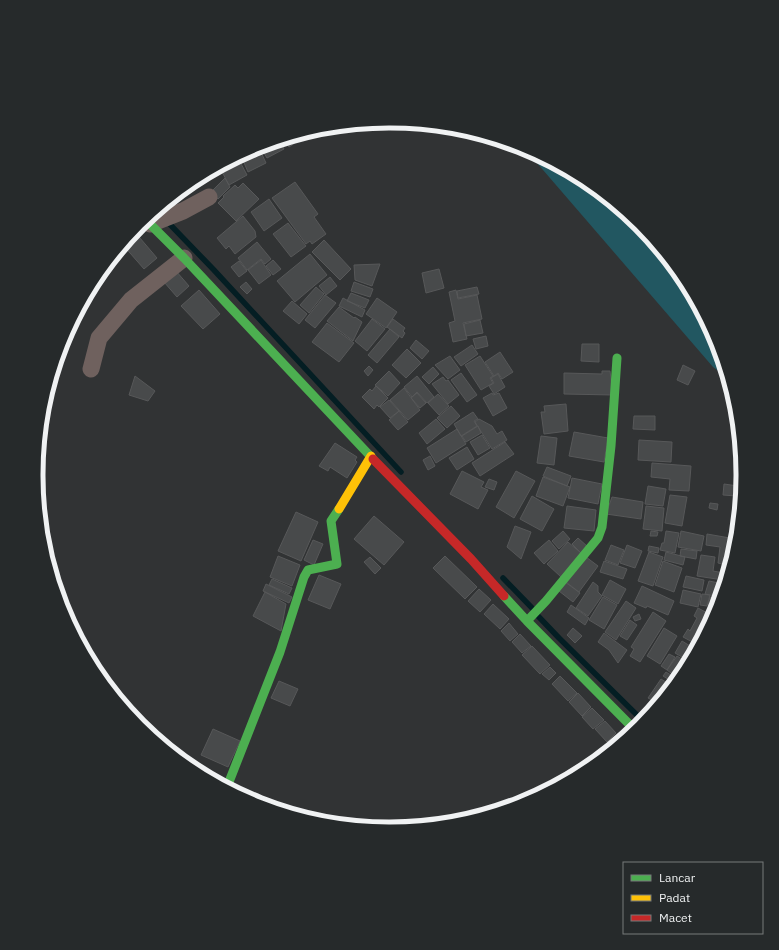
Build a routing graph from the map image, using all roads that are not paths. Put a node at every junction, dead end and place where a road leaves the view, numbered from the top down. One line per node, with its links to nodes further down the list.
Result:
1 (209, 197): 2 (street)
2 (153, 221)
3 (152, 223): 4 (street)
4 (184, 258): 6 (street); 7 (street)
5 (617, 358): 8 (street)
6 (92, 369)
7 (371, 456): 8 (street); 10 (street)
8 (527, 621): 9 (street)
9 (630, 725)
10 (229, 782)

